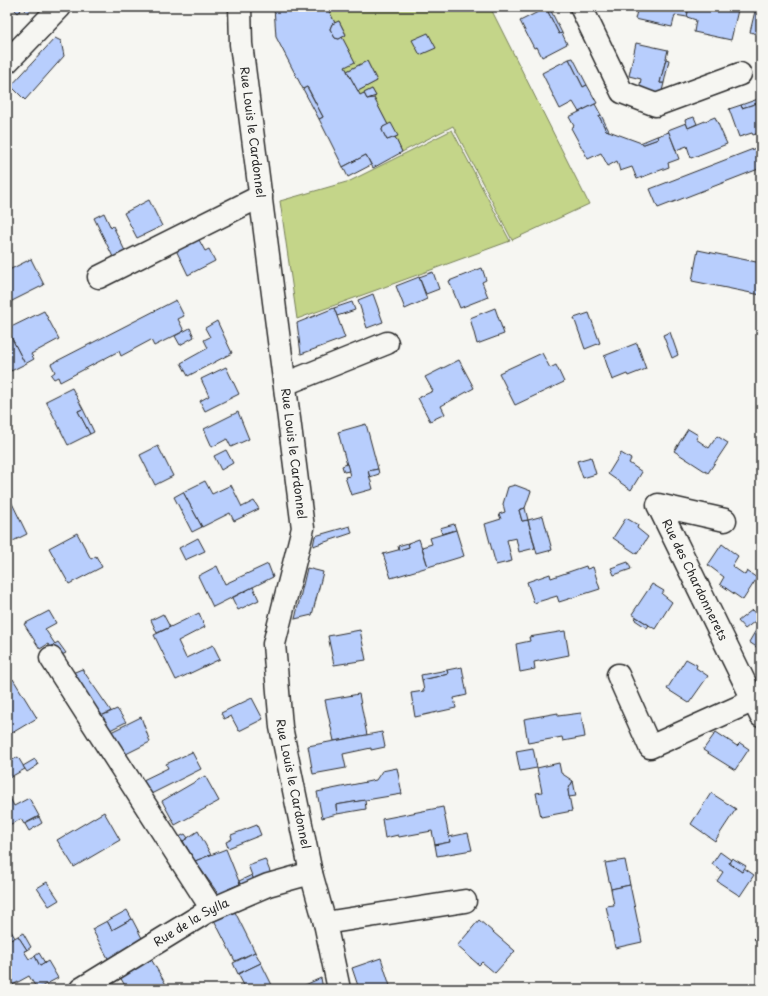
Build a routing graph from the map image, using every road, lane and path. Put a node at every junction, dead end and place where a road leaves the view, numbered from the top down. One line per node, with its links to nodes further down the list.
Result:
1 (60, 7): 4 (street)
2 (240, 7): 6 (street, Rue Louis le Cardonnel)
3 (581, 7): 5 (street)
4 (7, 62)
5 (740, 74)
6 (261, 196): 7 (street); 9 (street, Rue Louis le Cardonnel)
7 (99, 276)
8 (387, 343): 9 (street)
9 (285, 384): 14 (street, Rue Louis le Cardonnel)
10 (724, 520): 13 (street, Rue des Chardonnerets)
11 (51, 658): 16 (street)
12 (618, 675): 13 (street)
13 (758, 705)
14 (311, 873): 16 (street, Rue de la Sylla); 17 (street, Rue Louis le Cardonnel)
15 (465, 901): 17 (street)
16 (212, 909): 18 (street, Rue de la Sylla)
17 (325, 923): 19 (street, Rue Louis le Cardonnel)
18 (81, 989)
19 (339, 989)

